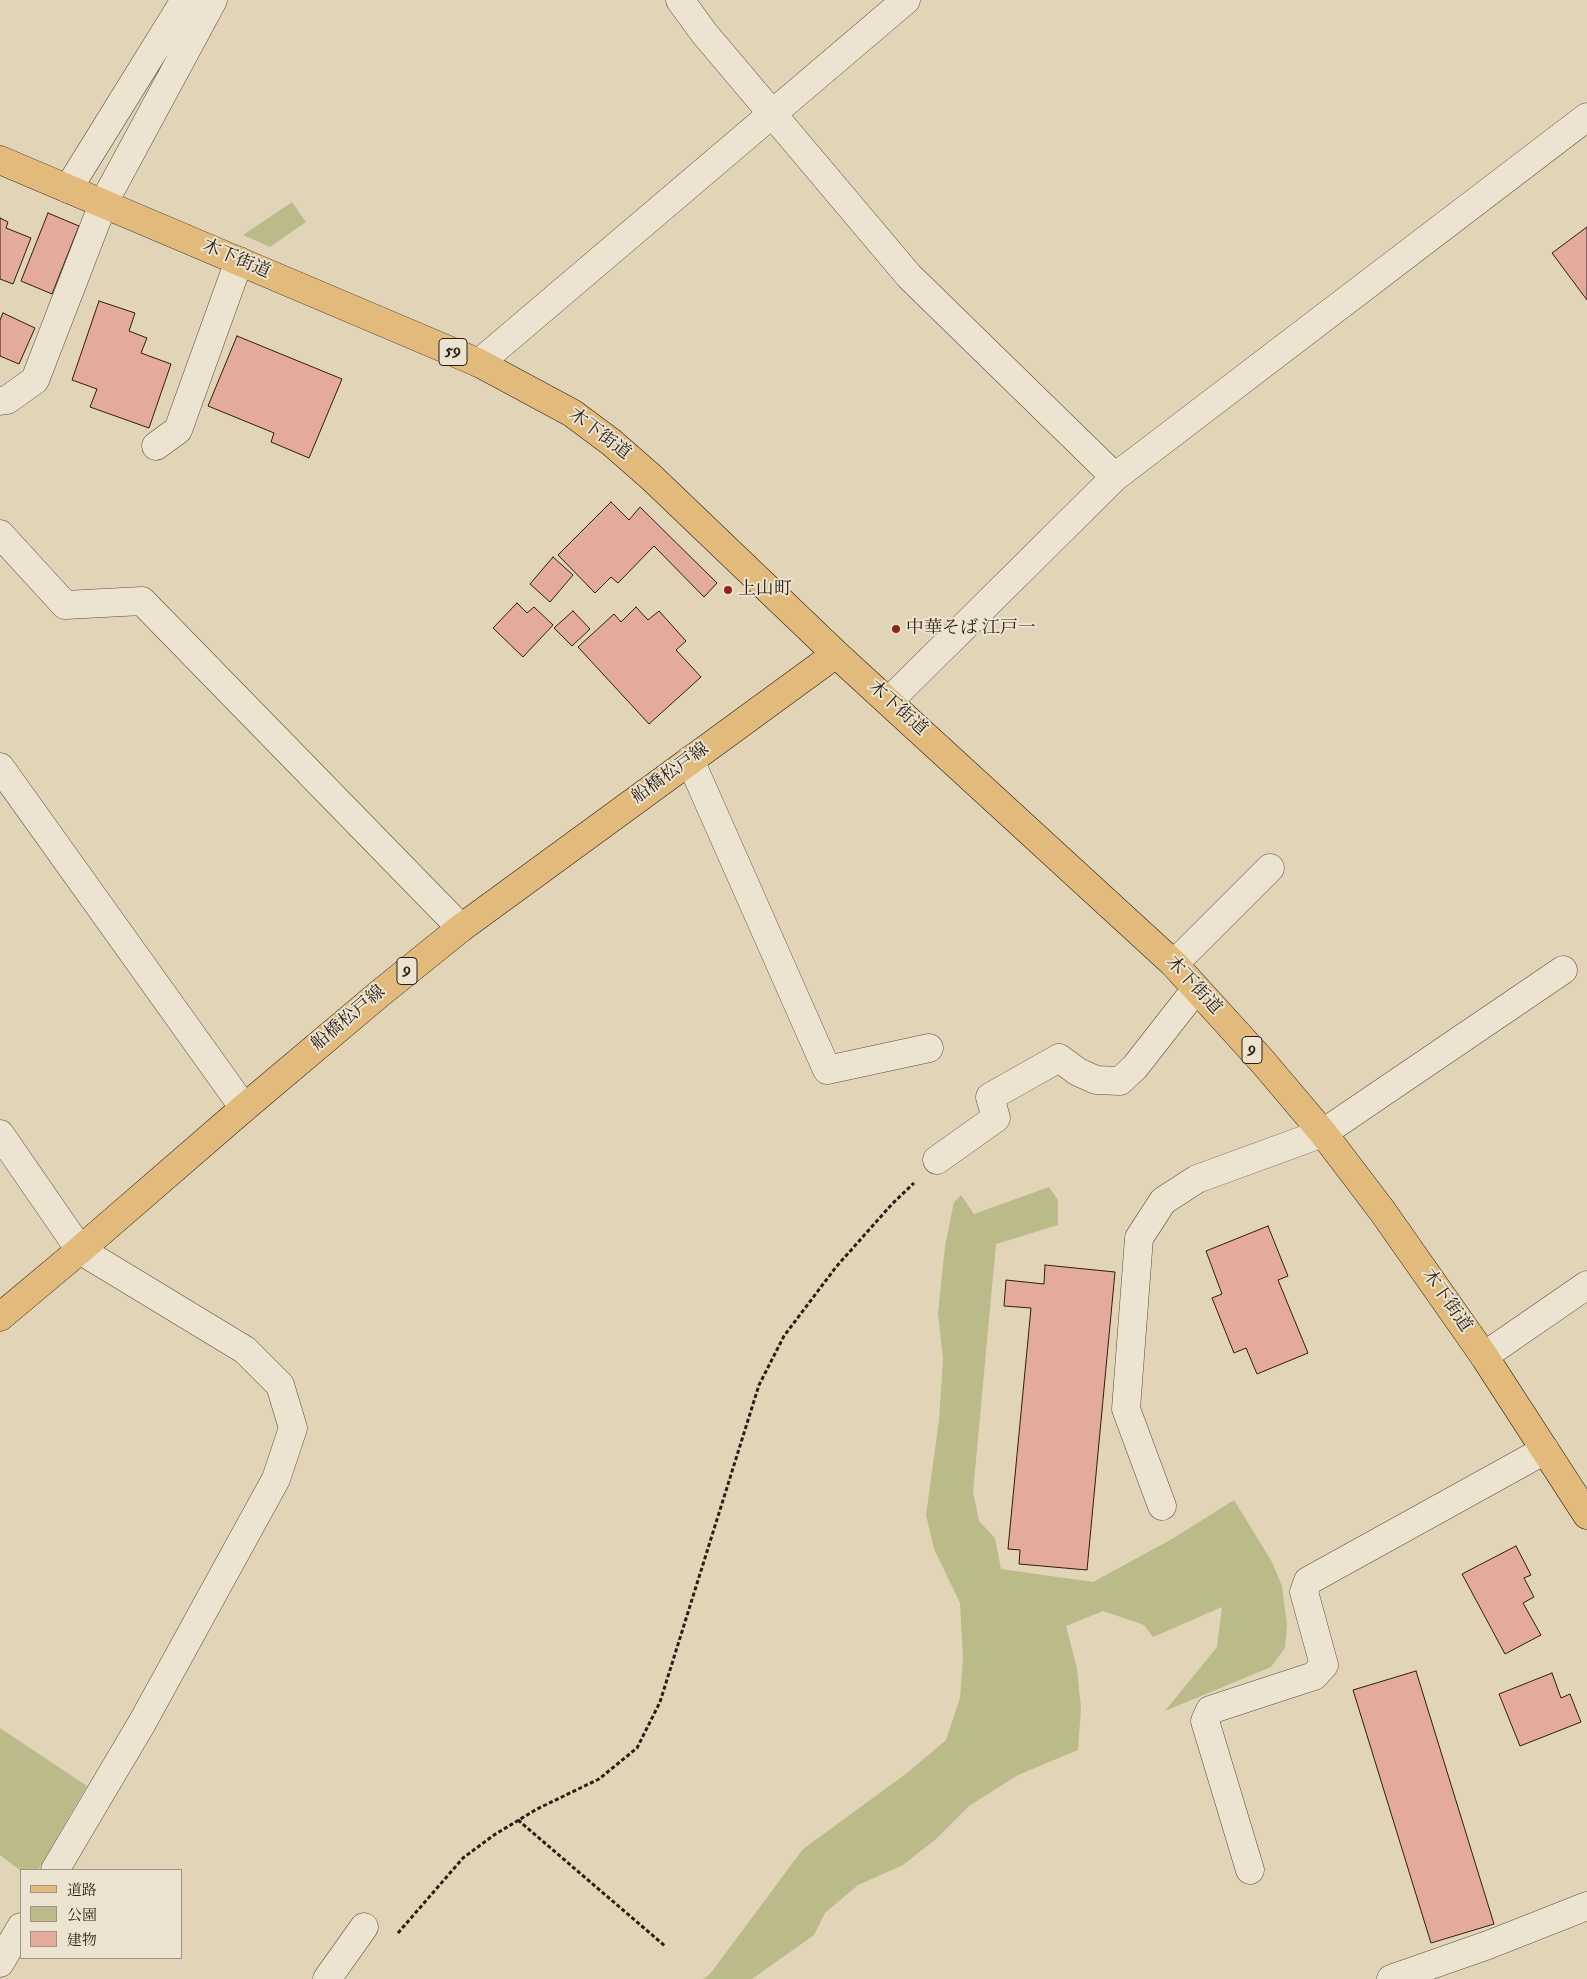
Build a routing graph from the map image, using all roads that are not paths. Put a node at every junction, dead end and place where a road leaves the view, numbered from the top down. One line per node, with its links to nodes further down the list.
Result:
1 (185, 0): 8 (street)
2 (212, 0): 9 (street)
3 (680, 0): 5 (street)
4 (906, 0): 5 (street)
5 (772, 113): 11 (street); 14 (street)
6 (1587, 117): 14 (street)
7 (0, 160): 8 (main road, 木下街道 / 59)
8 (68, 189): 9 (main road, 木下街道 / 59)
9 (103, 204): 10 (main road, 木下街道 / 59); 12 (street)
10 (239, 261): 11 (main road, 木下街道 / 59); 13 (street)
11 (479, 363): 16 (main road, 木下街道 / 59)
12 (0, 400)
13 (156, 446)
14 (1115, 477): 17 (street)
15 (0, 534): 21 (street)
16 (836, 654): 17 (main road, 木下街道 / 9); 18 (main road, 船橋松戸線 / 9)
17 (889, 701): 22 (main road, 木下街道 / 9)
18 (690, 760): 21 (main road, 船橋松戸線 / 9); 25 (street)
19 (0, 767): 26 (street)
20 (1270, 868): 22 (street)
21 (460, 928): 26 (main road, 船橋松戸線 / 9)
22 (1174, 964): 24 (main road, 木下街道 / 9)
23 (1563, 970): 27 (street)
24 (1196, 989): 27 (main road, 木下街道 / 9); 29 (street)
25 (929, 1048)
26 (244, 1108): 30 (main road, 船橋松戸線 / 9)
27 (1323, 1133): 33 (main road, 木下街道 / 9); 35 (street)
28 (0, 1134): 30 (street)
29 (938, 1160)
30 (80, 1250): 32 (main road, 船橋松戸線 / 9); 37 (street)
31 (1587, 1285): 33 (street)
32 (0, 1317)
33 (1484, 1356): 34 (main road, 木下街道 / 9)
34 (1545, 1450): 36 (main road, 木下街道 / 9); 38 (street)
35 (1162, 1506)
36 (1587, 1515)
37 (56, 1869)
38 (1250, 1870)
39 (1587, 1906): 43 (street)
40 (364, 1927): 44 (street)
41 (20, 1929): 42 (street)
42 (0, 1963)
43 (1406, 1977)
44 (327, 1979)

